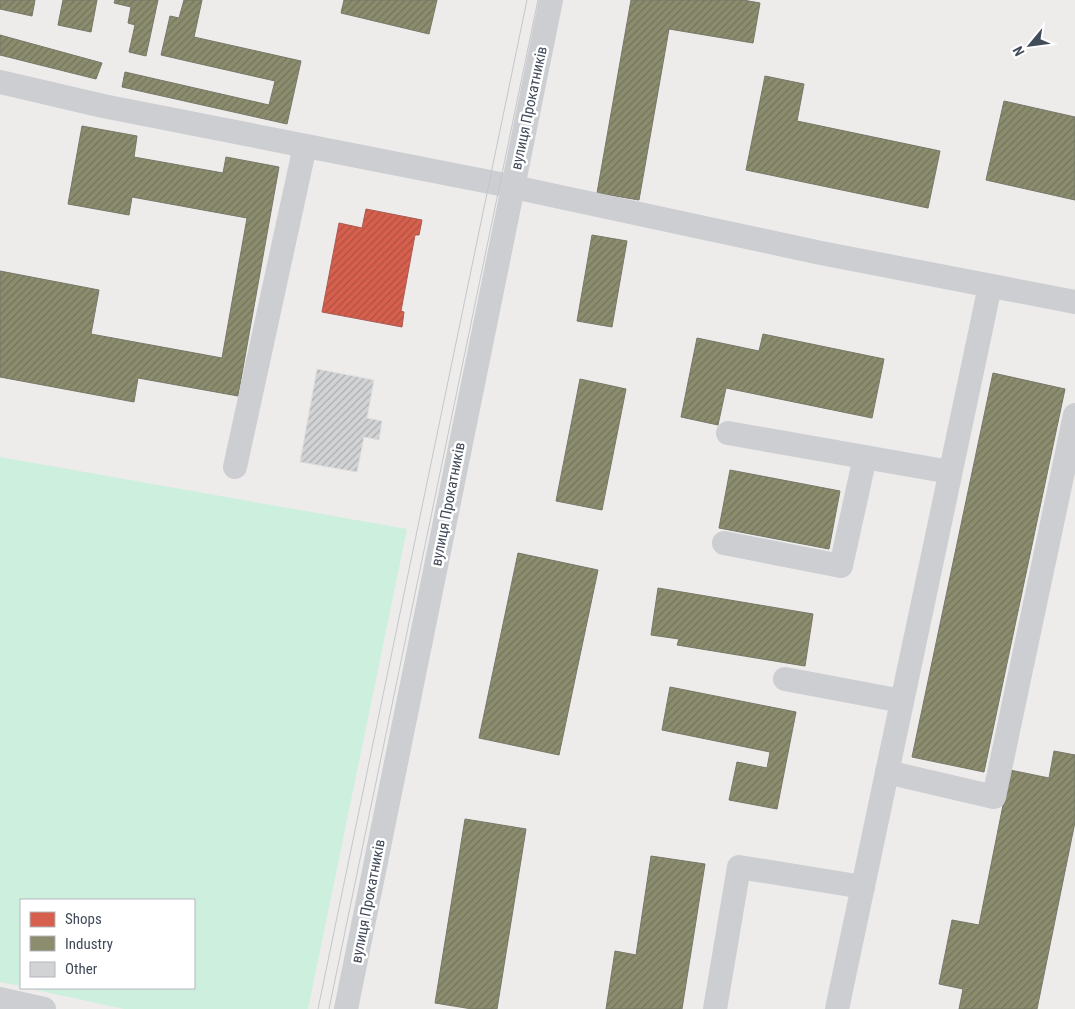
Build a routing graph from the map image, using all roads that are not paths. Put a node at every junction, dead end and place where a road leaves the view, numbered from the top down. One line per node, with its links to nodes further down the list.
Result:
1 (551, 0): 4 (street, вулиця Прокатників)
2 (0, 82): 3 (street)
3 (305, 146): 4 (street); 10 (street)
4 (513, 186): 5 (street); 19 (street, вулиця Прокатників)
5 (990, 286): 6 (street); 11 (street)
6 (1075, 302)
7 (1075, 415): 15 (street)
8 (728, 433): 9 (street)
9 (865, 457): 11 (street); 12 (street)
10 (236, 467)
11 (950, 472): 14 (street)
12 (724, 543)
13 (785, 679): 14 (street)
14 (902, 701): 15 (street)
15 (887, 772): 16 (street)
16 (863, 887): 20 (street); 21 (street)
17 (0, 999): 18 (street)
18 (44, 1009)
19 (346, 1009)
20 (715, 1009)
21 (837, 1009)

